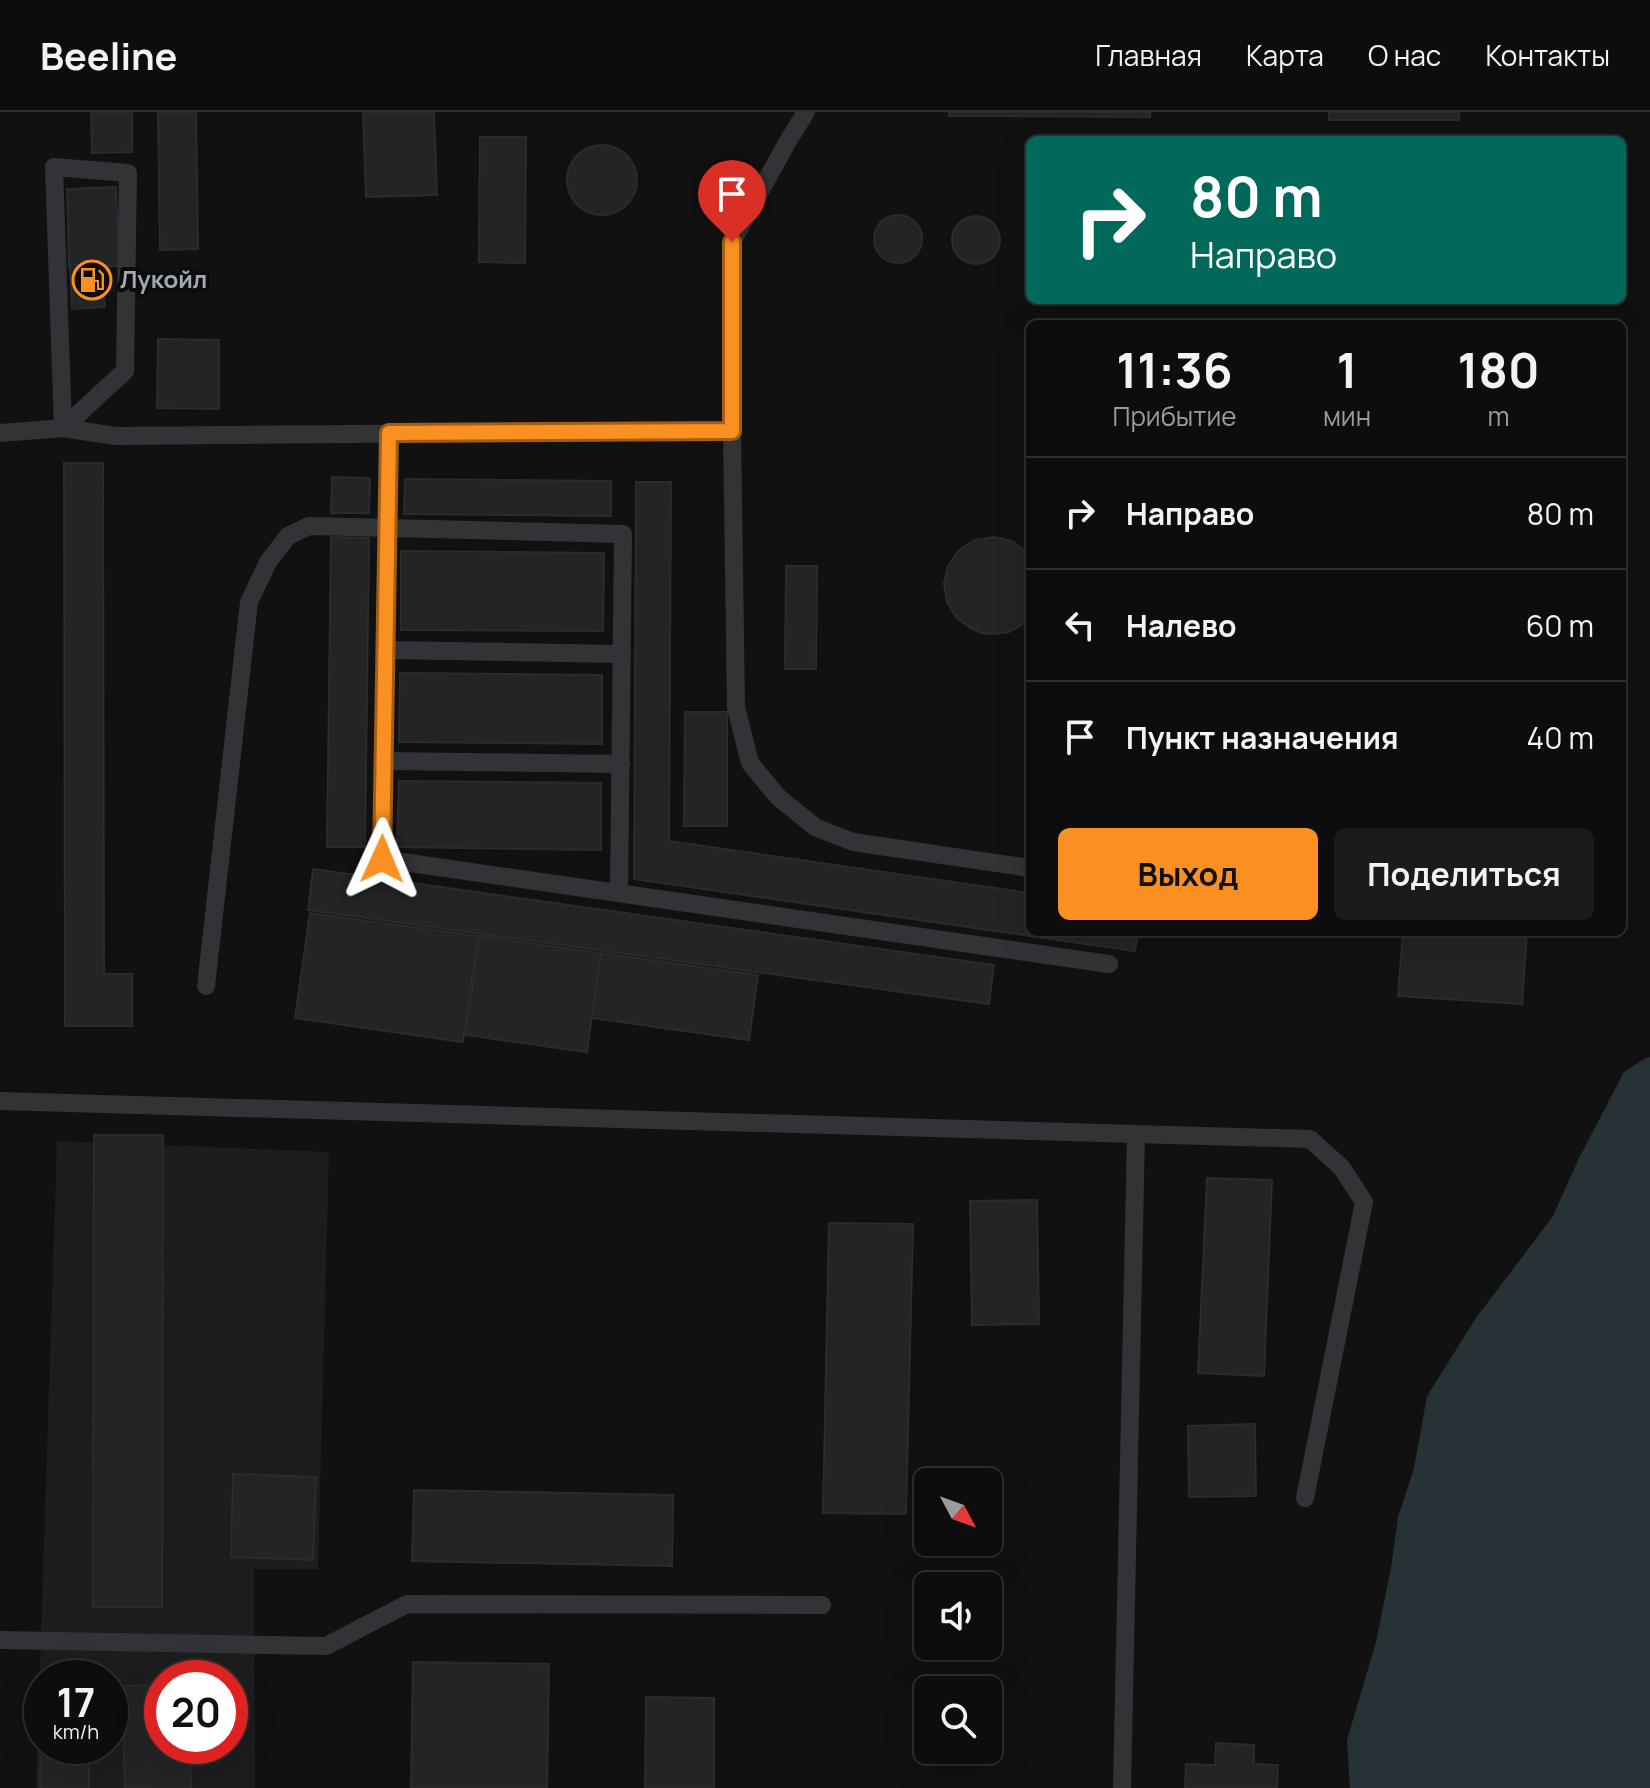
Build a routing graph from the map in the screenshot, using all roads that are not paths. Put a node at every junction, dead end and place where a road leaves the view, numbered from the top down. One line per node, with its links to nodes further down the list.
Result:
1 (806, 112): 3 (lane)
2 (63, 428): 2 (lane); 4 (lane); 5 (lane)
3 (732, 431): 5 (lane); 11 (lane)
4 (0, 433)
5 (389, 433): 6 (lane)
6 (387, 528): 7 (lane); 8 (lane); 14 (lane)
7 (385, 650): 8 (lane); 9 (lane)
8 (622, 654): 10 (lane)
9 (383, 761): 10 (lane); 12 (lane)
10 (621, 764): 12 (lane)
11 (1026, 867)
12 (619, 893): 13 (lane)
13 (1109, 964)
14 (206, 986)
15 (0, 1101): 16 (lane)
16 (1136, 1134): 17 (lane); 20 (lane)
17 (1305, 1498)
18 (822, 1605): 19 (lane)
19 (0, 1640)
20 (1122, 1788)

